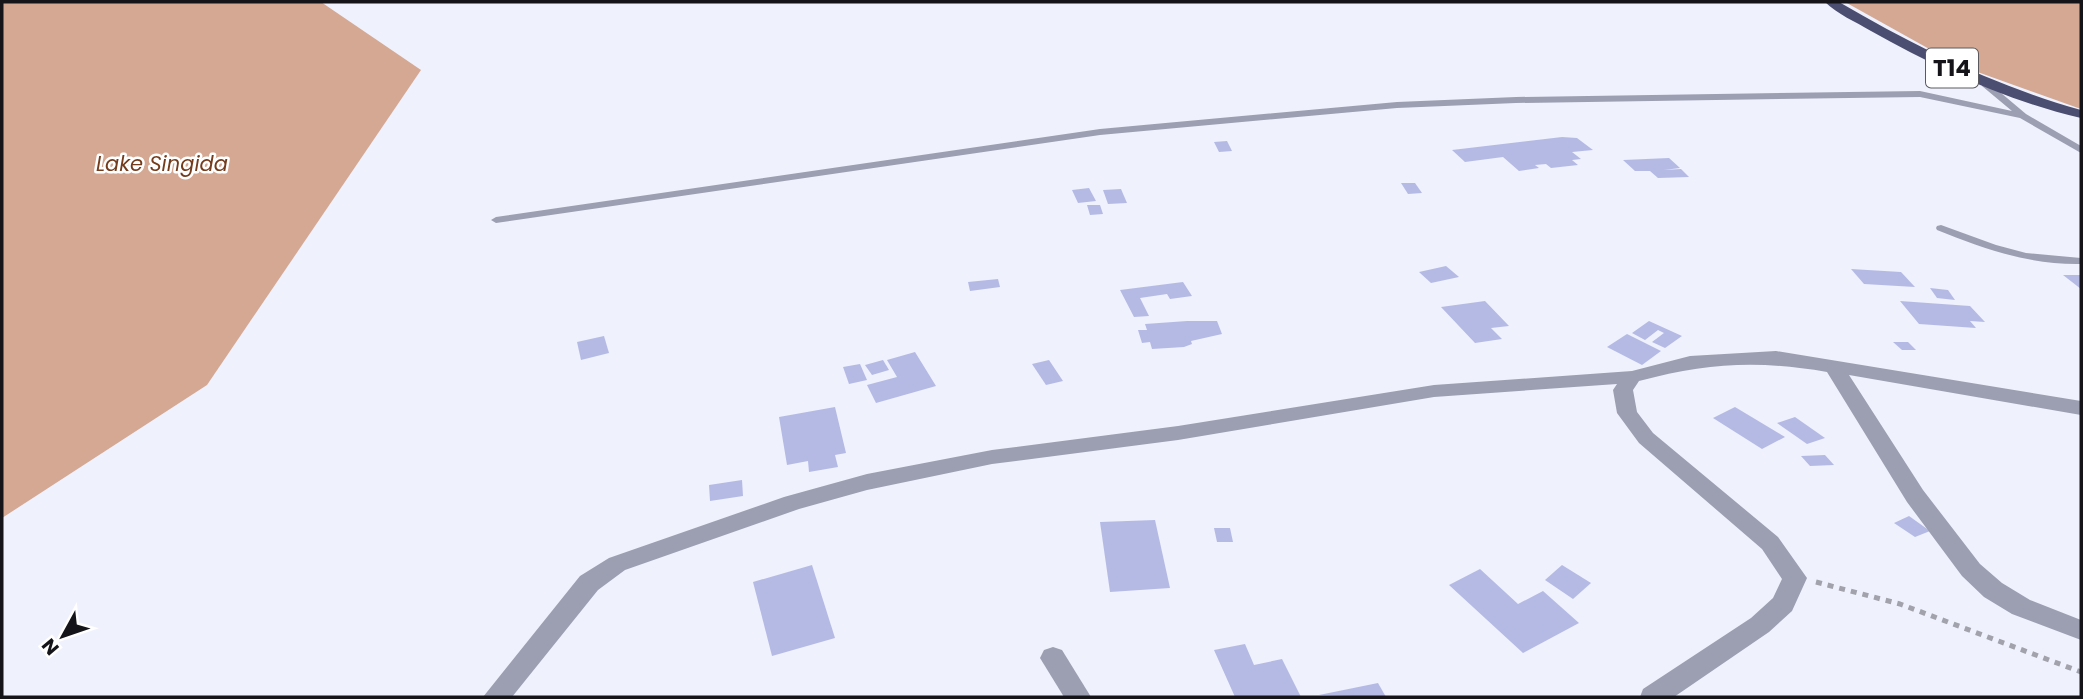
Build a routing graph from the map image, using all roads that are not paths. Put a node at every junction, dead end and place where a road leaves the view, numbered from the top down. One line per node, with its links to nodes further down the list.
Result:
1 (1831, 2): 2 (highway, T14)
2 (1985, 84): 3 (highway, T14); 4 (lane)
3 (2081, 114)
4 (2023, 116): 5 (lane); 6 (lane)
5 (2081, 150)
6 (496, 220)
7 (1941, 228): 8 (lane)
8 (2081, 261)
9 (1833, 365): 10 (street); 11 (street); 12 (street)
10 (1632, 377): 14 (street); 16 (street)
11 (2081, 408)
12 (2081, 631)
13 (1053, 659): 15 (street)
14 (496, 697)
15 (1077, 697)
16 (1653, 697)

